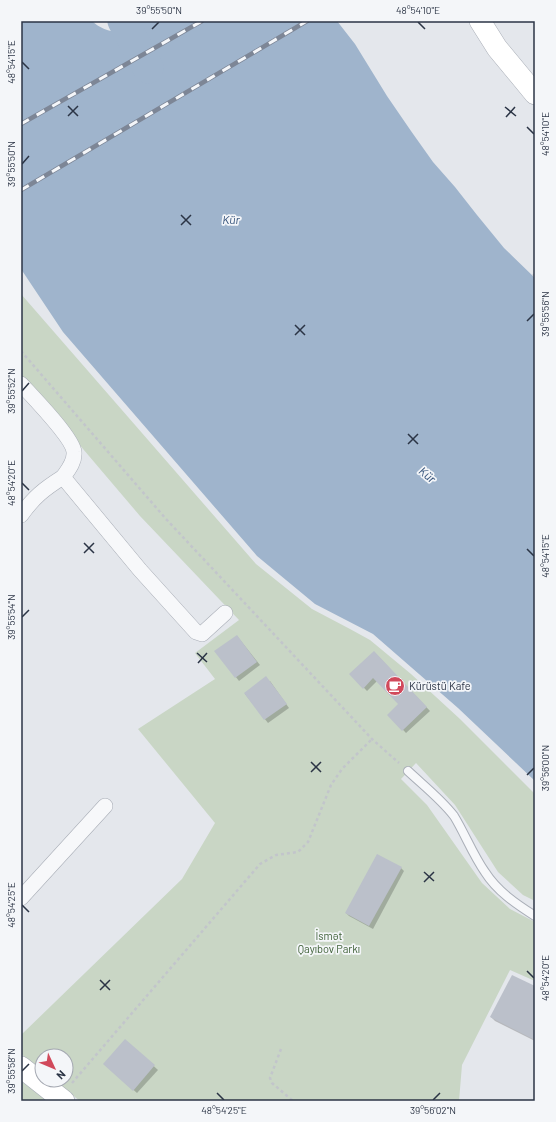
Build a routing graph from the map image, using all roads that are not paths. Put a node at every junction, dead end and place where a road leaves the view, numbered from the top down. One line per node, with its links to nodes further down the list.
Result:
1 (480, 21): 2 (street)
2 (535, 94)
3 (21, 384): 4 (street)
4 (63, 477): 5 (street); 6 (street)
5 (21, 515)
6 (225, 613)
7 (408, 771): 10 (lane)
8 (105, 806): 9 (street)
9 (21, 898)
10 (535, 916)
11 (21, 1067): 12 (street)
12 (62, 1099)

